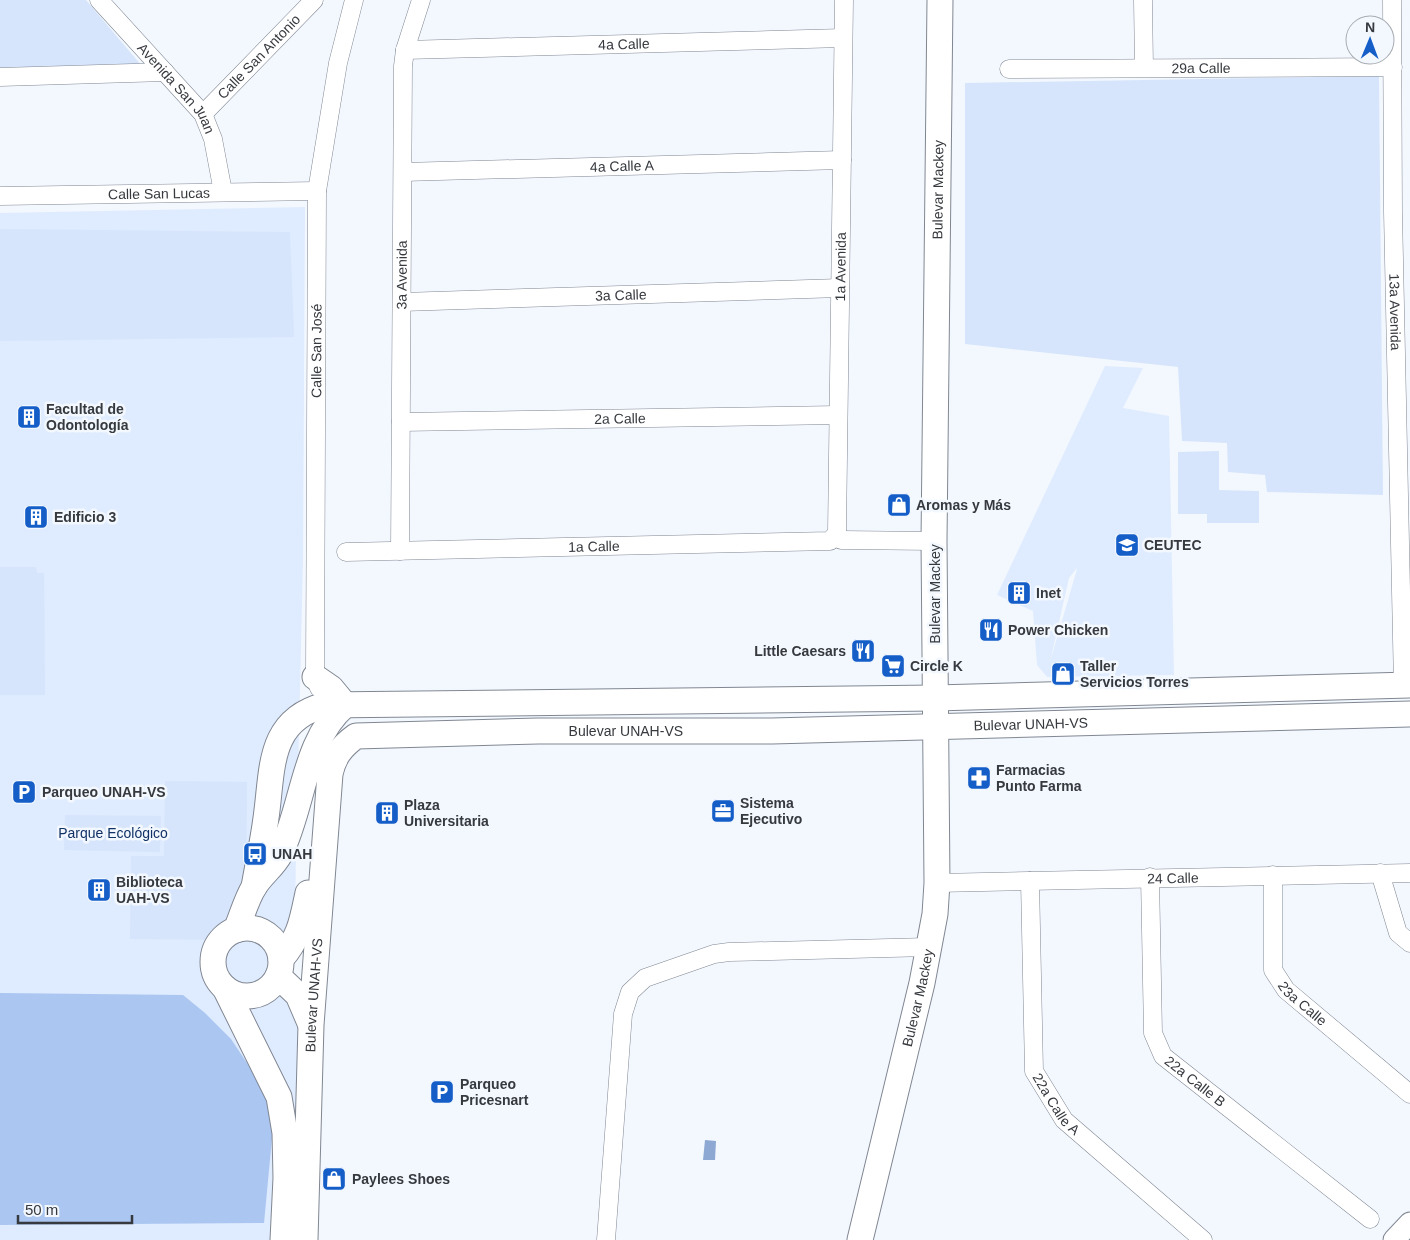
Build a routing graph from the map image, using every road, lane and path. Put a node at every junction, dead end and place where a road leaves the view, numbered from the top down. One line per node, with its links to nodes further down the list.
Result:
1 (101, 0): 14 (street, Avenida San Juan)
2 (314, 0): 16 (street, Calle San Antonio)
3 (354, 0): 19 (street, Calle San José)
4 (421, 0): 10 (street, 3a Avenida)
5 (844, 0): 9 (street, 1a Avenida)
6 (940, 0): 28 (main road, Bulevar Mackey)
7 (1143, 0): 11 (street)
8 (1392, 0): 12 (street, 13a Avenida)
9 (843, 38): 10 (street, 4a Calle); 17 (street, 1a Avenida)
10 (405, 50): 18 (street, 3a Avenida)
11 (1144, 67): 12 (street, 29a Calle); 13 (street, 29a Calle)
12 (1393, 68): 26 (street, 13a Avenida)
13 (1009, 69)
14 (165, 72): 15 (street); 16 (street, Avenida San Juan)
15 (0, 77)
16 (203, 114): 20 (street, Avenida San Juan)
17 (842, 160): 18 (street, 4a Calle A); 22 (street, 1a Avenida)
18 (403, 172): 23 (street, 3a Avenida)
19 (317, 191): 20 (street, Calle San Lucas); 30 (street, Calle San José)
20 (223, 192): 21 (street, Calle San Lucas)
21 (0, 196)
22 (840, 288): 23 (street, 3a Calle); 24 (street, 1a Avenida)
23 (402, 302): 25 (street, 3a Avenida)
24 (838, 415): 25 (street, 2a Calle); 27 (street, 1a Avenida)
25 (401, 422): 29 (street, 3a Avenida)
26 (1406, 502): 32 (street, 13a Avenida)
27 (839, 537): 28 (street, 1a Calle); 29 (street, 1a Calle)
28 (934, 541): 33 (main road, Bulevar Mackey)
29 (400, 551): 30 (street, 1a Calle)
30 (316, 553): 31 (street, Calle San José)
31 (315, 676): 34 (main road)
32 (1406, 685): 33 (main road)
33 (935, 698): 34 (main road); 36 (main road, Bulevar Mackey)
34 (335, 705): 44 (main road); 44 (main road)
35 (1410, 714): 36 (main road, Bulevar UNAH-VS)
36 (936, 727): 37 (main road, Bulevar UNAH-VS); 43 (main road, Bulevar Mackey)
37 (324, 864): 48 (main road); 50 (main road, Bulevar UNAH-VS)
38 (1380, 873): 39 (street, 24 Calle); 40 (street, 24 Calle); 46 (street)
39 (1410, 873)
40 (1273, 875): 41 (street, 24 Calle); 51 (street, 23a Calle)
41 (1150, 877): 42 (street, 24 Calle); 52 (street, 22a Calle B)
42 (1030, 881): 43 (street, 24 Calle); 58 (street, 22a Calle A)
43 (937, 883): 47 (main road, Bulevar Mackey)
44 (254, 887): 45 (main road)
45 (236, 930): 48 (main road); 49 (main road)
46 (1410, 943)
47 (930, 947): 56 (street); 57 (main road, Bulevar Mackey)
48 (279, 967): 49 (main road); 50 (main road)
49 (225, 988): 54 (main road)
50 (311, 1025): 55 (main road, Bulevar UNAH-VS)
51 (1410, 1094)
52 (1370, 1219)
53 (1410, 1223): 59 (street)
54 (283, 1240)
55 (305, 1240)
56 (606, 1240)
57 (860, 1240)
58 (1203, 1240)
59 (1394, 1240)

